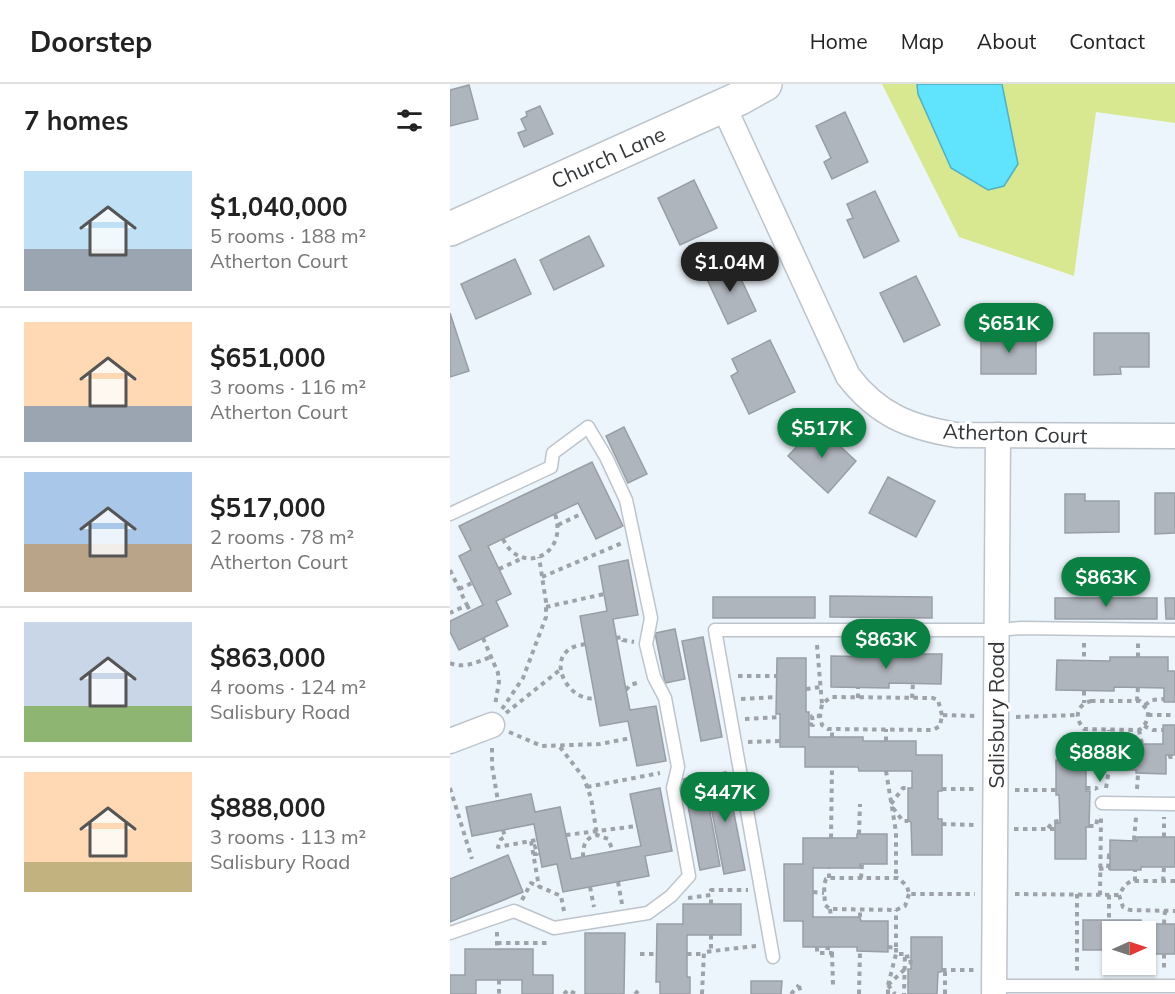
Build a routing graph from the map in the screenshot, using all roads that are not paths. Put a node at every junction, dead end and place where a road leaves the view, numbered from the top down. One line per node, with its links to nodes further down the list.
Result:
1 (765, 84): 2 (street, Church Lane)
2 (723, 105): 3 (street, Church Lane); 4 (street, Atherton Court)
3 (450, 229)
4 (998, 435): 5 (street, Atherton Court); 7 (street, Salisbury Road)
5 (1175, 436)
6 (450, 514): 13 (lane)
7 (997, 630): 8 (lane); 14 (lane); 15 (street, Salisbury Road)
8 (1175, 630)
9 (492, 725): 10 (street)
10 (450, 741)
11 (1102, 803): 12 (lane)
12 (1175, 804)
13 (450, 933)
14 (773, 957)
15 (994, 983): 16 (lane)
16 (1175, 986)

